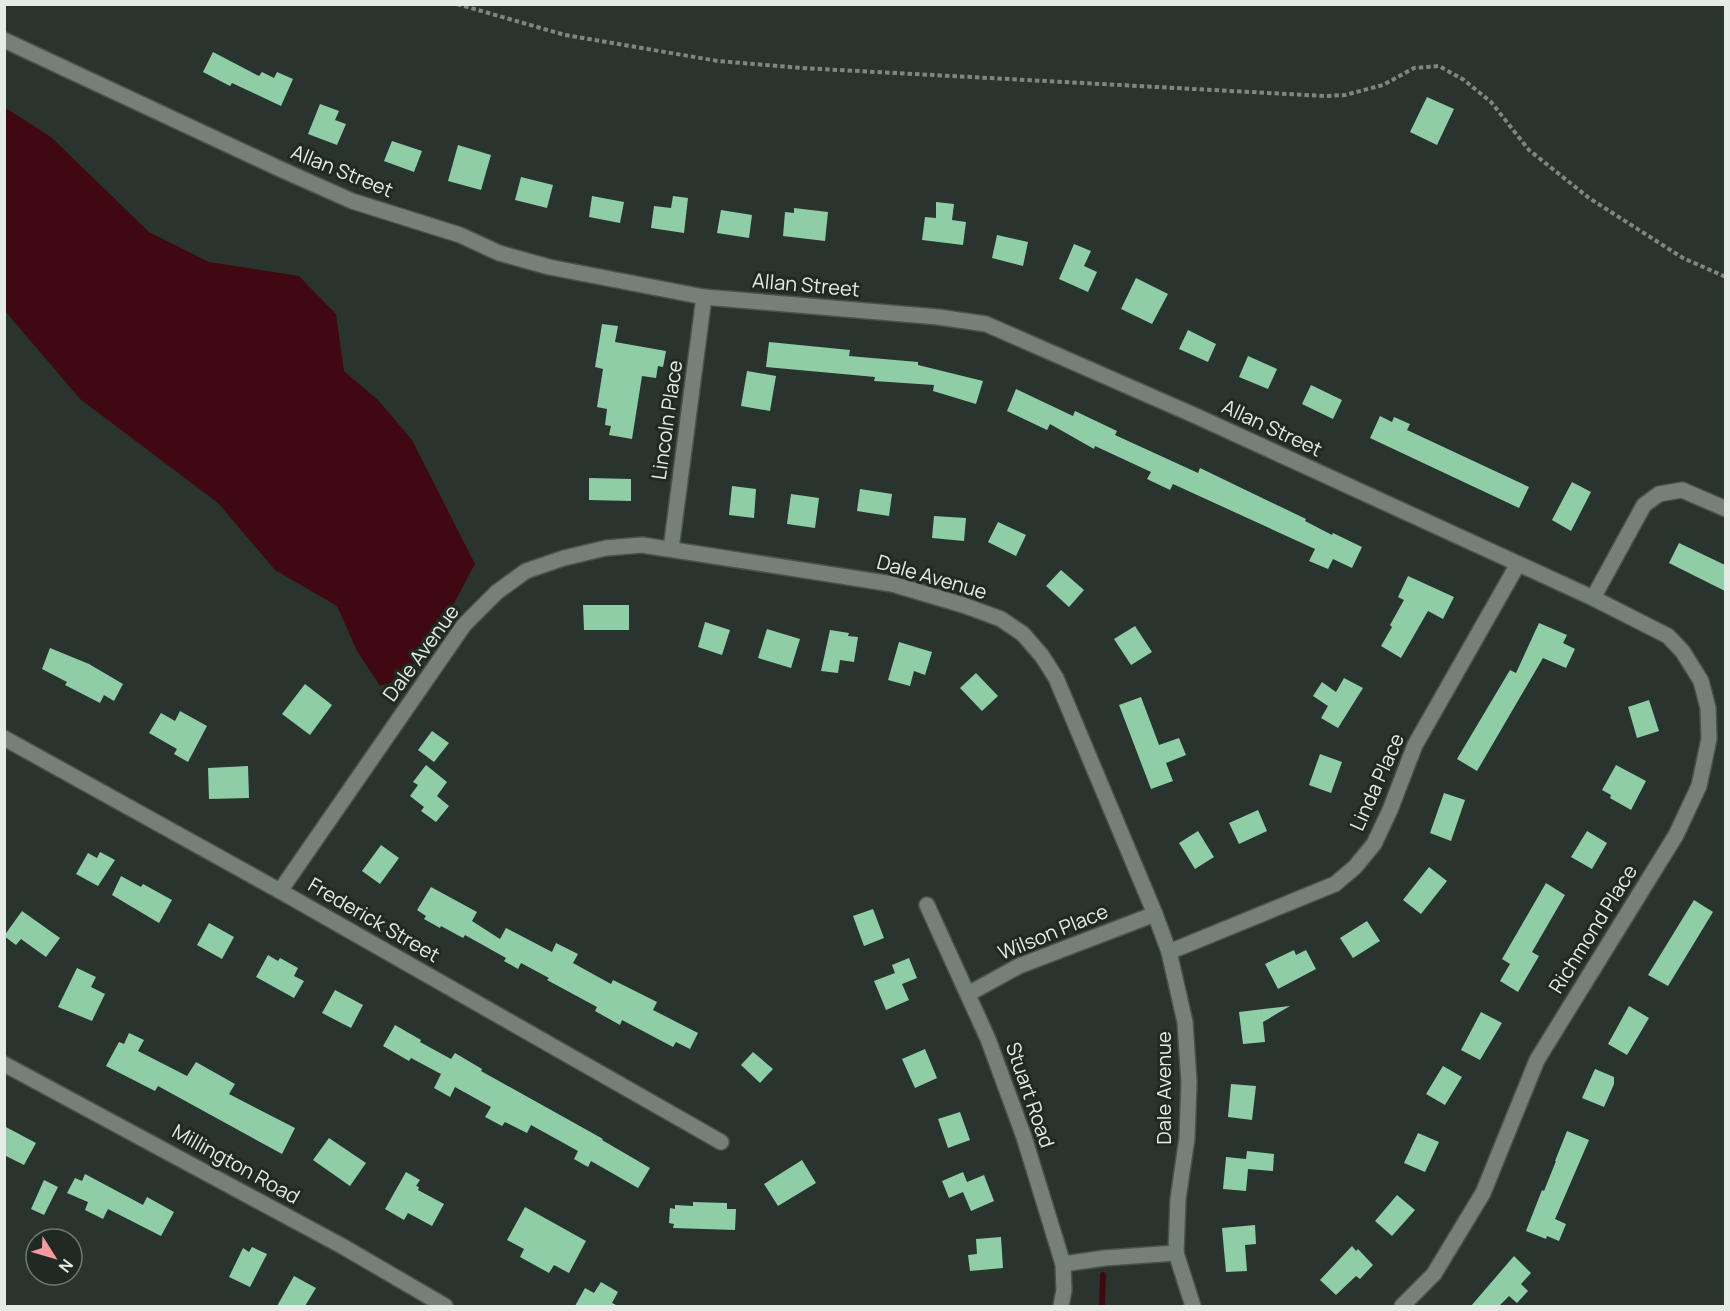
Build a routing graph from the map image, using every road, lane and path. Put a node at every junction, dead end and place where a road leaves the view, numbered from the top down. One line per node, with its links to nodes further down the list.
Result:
1 (458, 4): 3 (path)
2 (4, 40): 4 (street, Allan Street)
3 (1725, 277)
4 (704, 297): 6 (street, Lincoln Place); 7 (street, Allan Street)
5 (1725, 509): 8 (street)
6 (671, 549): 10 (street, Dale Avenue); 12 (street, Dale Avenue)
7 (1518, 564): 8 (street, Allan Street); 13 (street, Linda Place)
8 (1593, 598): 22 (street, Richmond Place)
9 (4, 738): 10 (street, Frederick Street)
10 (280, 891): 16 (street, Frederick Street)
11 (927, 905): 14 (street, Stuart Road)
12 (1155, 914): 13 (street, Dale Avenue); 14 (street, Wilson Place)
13 (1169, 952): 17 (street, Dale Avenue)
14 (968, 994): 18 (street, Stuart Road)
15 (4, 1064): 19 (street, Millington Road)
16 (721, 1142)
17 (1176, 1253): 18 (street); 21 (street, Dale Avenue)
18 (1063, 1264): 20 (street, Stuart Road)
19 (445, 1306)
20 (1061, 1306)
21 (1192, 1306)
22 (1402, 1306)

